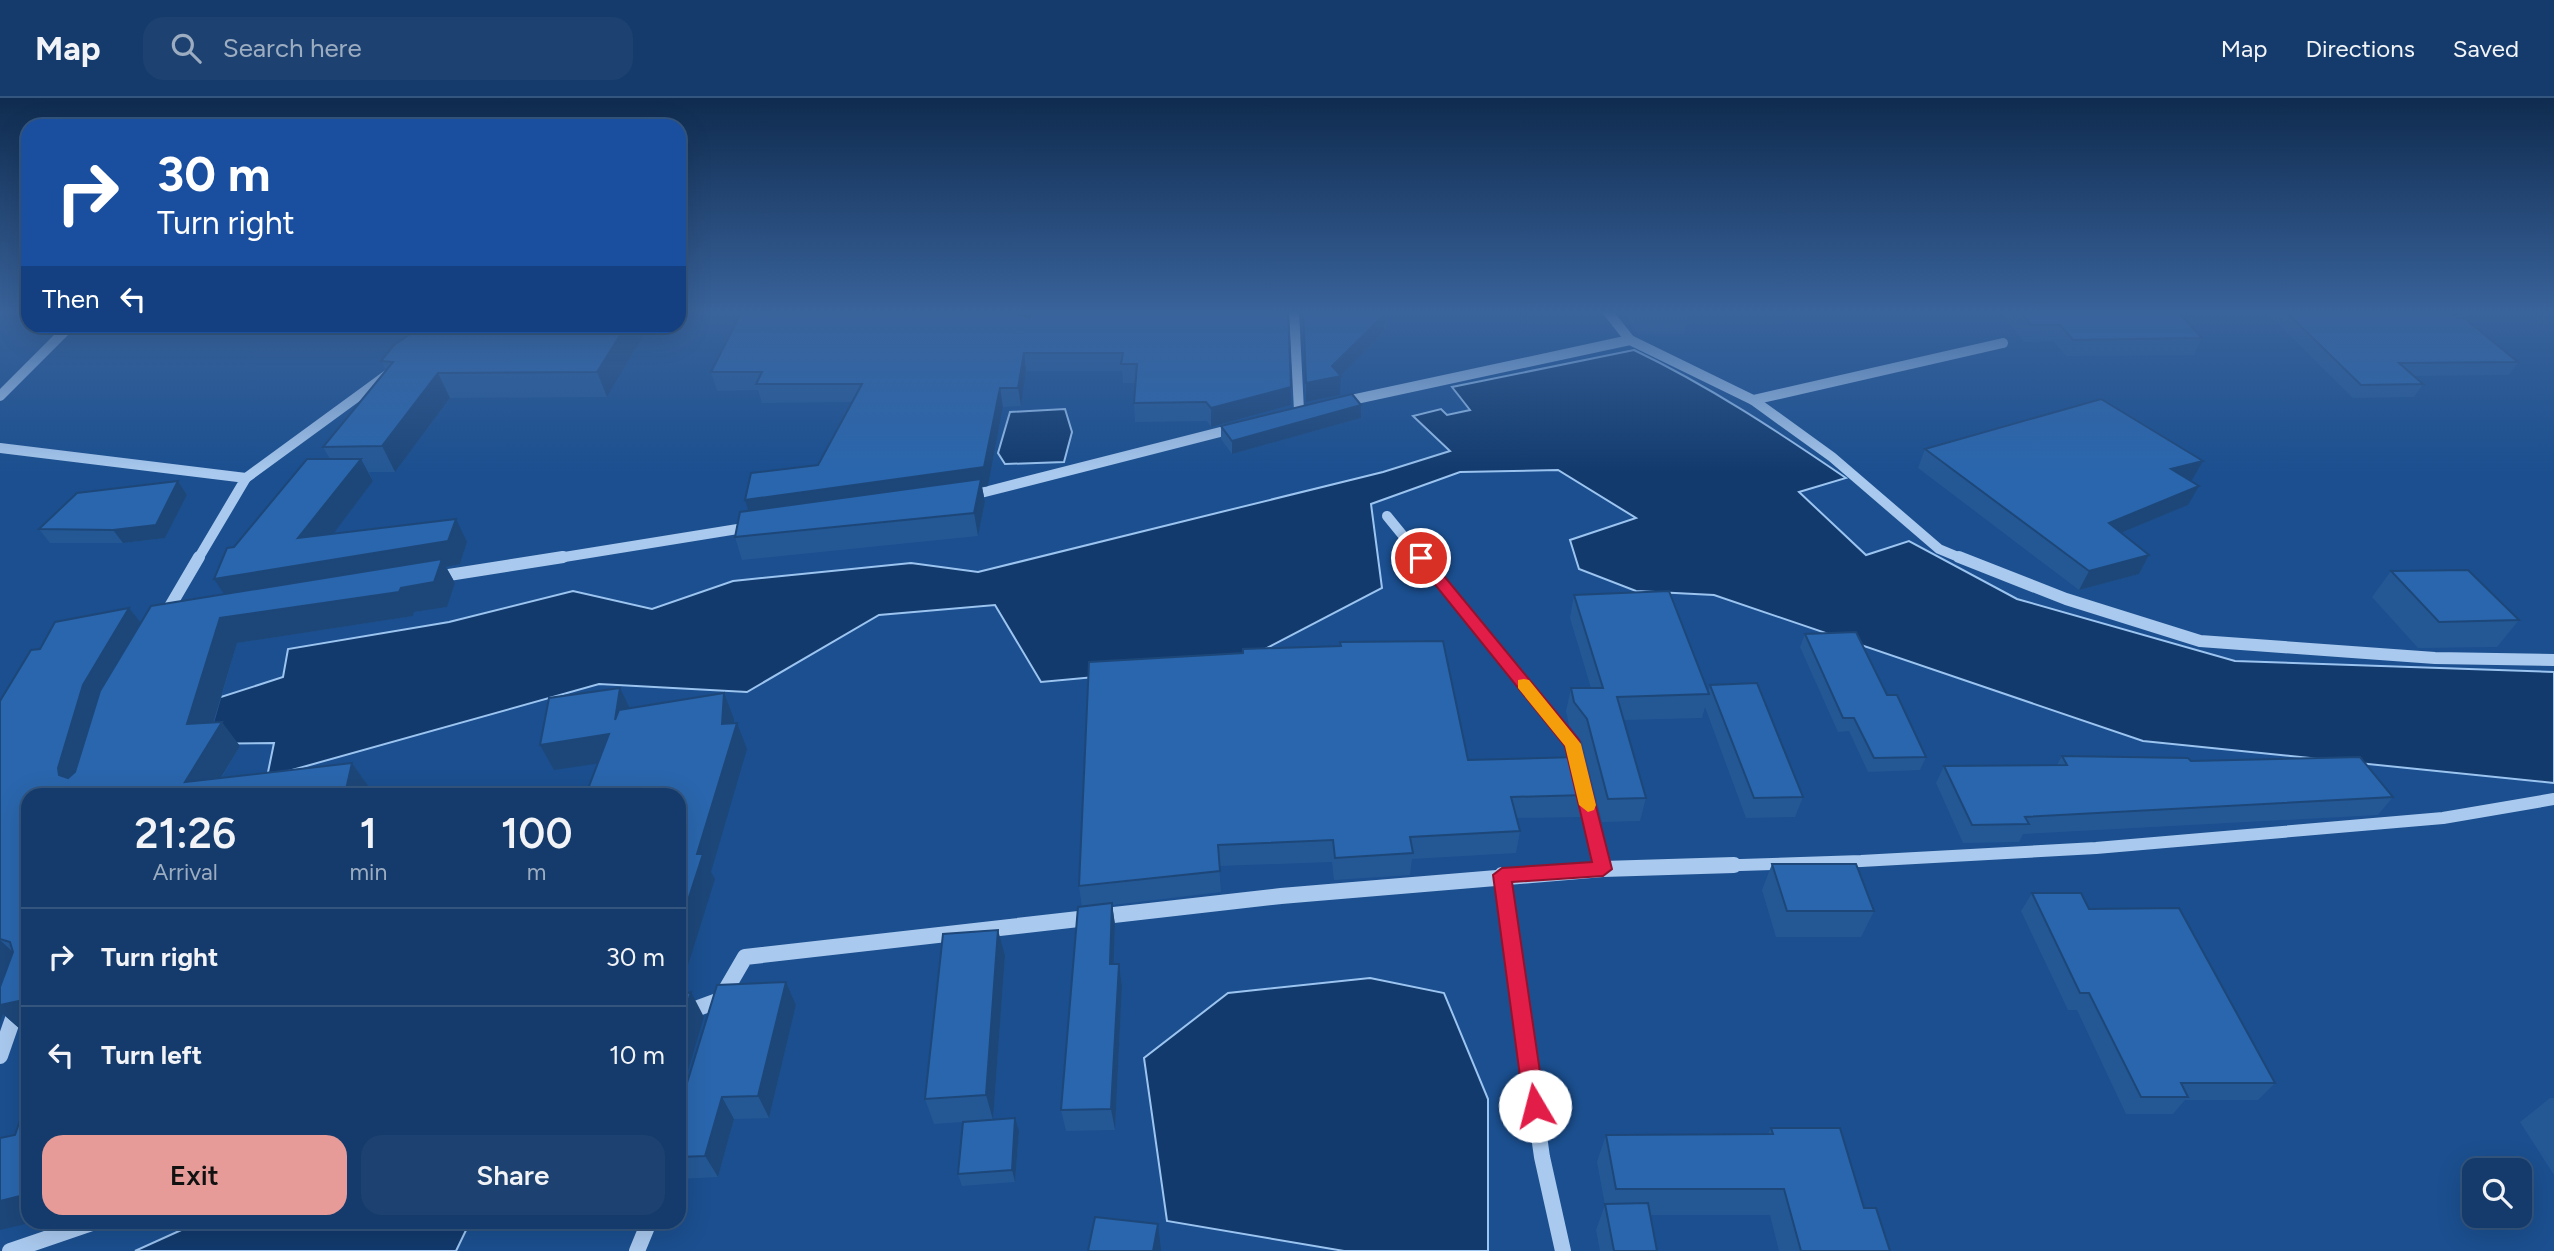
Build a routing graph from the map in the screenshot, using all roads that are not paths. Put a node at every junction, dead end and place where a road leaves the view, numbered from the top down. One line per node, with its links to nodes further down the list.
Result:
1 (31, 365): 7 (street)
2 (1297, 365): 11 (street)
3 (1514, 365): 9 (street)
4 (1681, 365): 8 (street)
5 (1908, 365): 8 (street)
6 (399, 366): 15 (street)
7 (0, 396)
8 (1754, 400): 21 (street)
9 (1326, 405)
10 (1312, 408): 11 (street)
11 (1299, 411): 12 (street)
12 (1286, 414)
13 (1247, 425): 16 (street)
14 (0, 448): 15 (street)
15 (246, 478): 20 (street)
16 (961, 497)
17 (1387, 516): 23 (street)
18 (762, 525): 19 (street)
19 (422, 579)
20 (175, 620)
21 (2554, 660)
22 (2554, 799): 23 (street)
23 (1603, 869): 24 (street)
24 (1502, 875): 26 (street); 34 (street)
25 (20, 997): 29 (street)
26 (720, 1000): 27 (street); 28 (street)
27 (686, 1012)
28 (712, 1025)
29 (0, 1056)
30 (74, 1229): 32 (street)
31 (646, 1229): 33 (street)
32 (10, 1251)
33 (637, 1251)
34 (1563, 1251)

